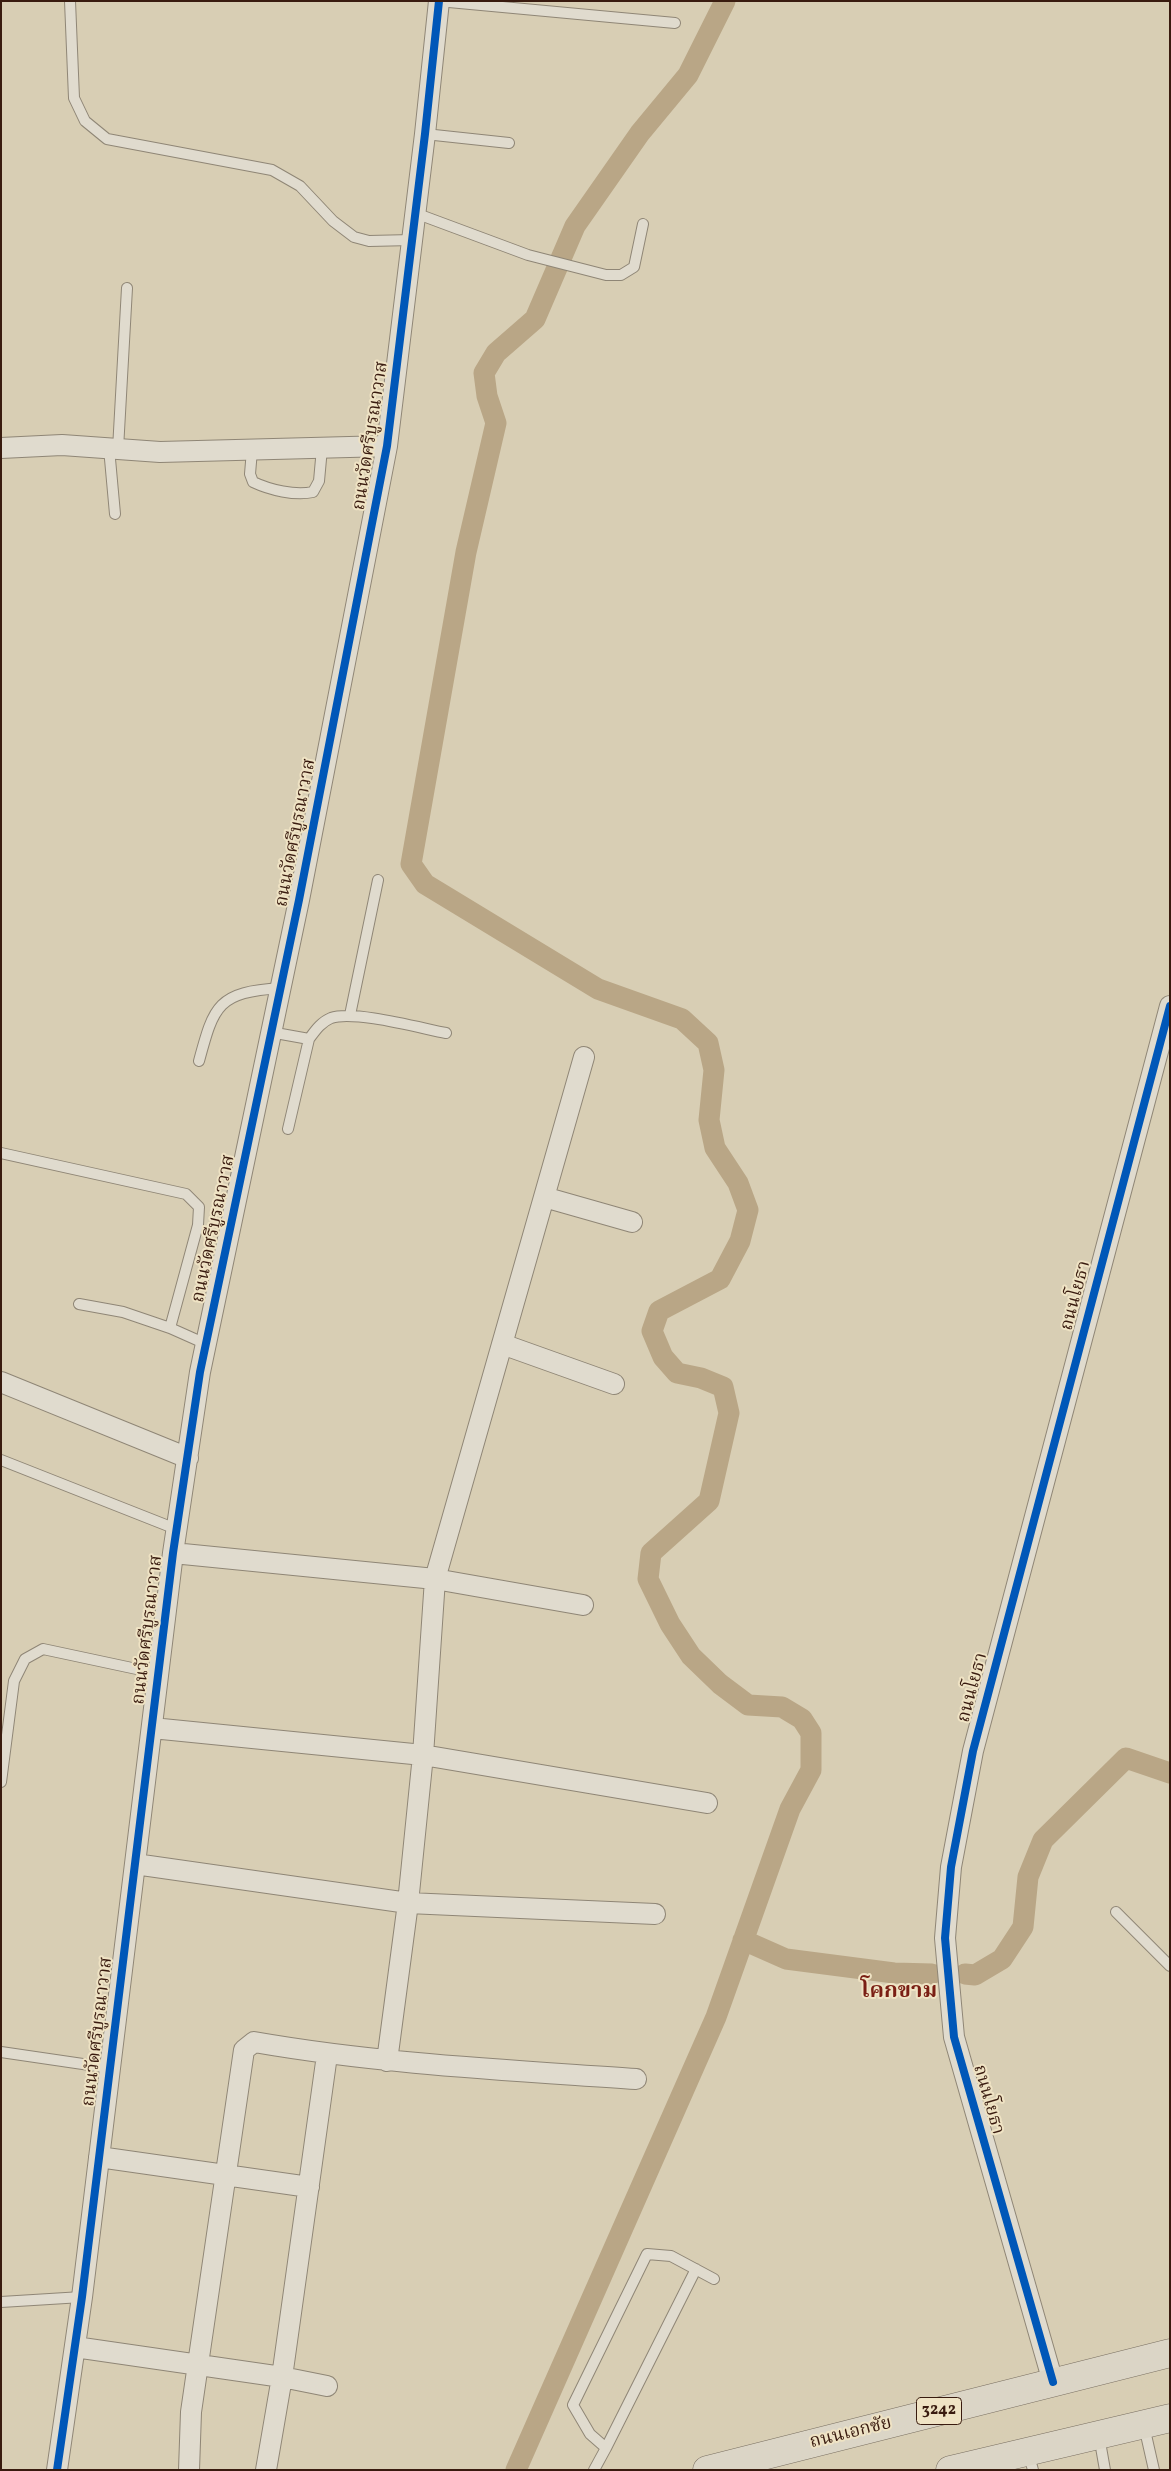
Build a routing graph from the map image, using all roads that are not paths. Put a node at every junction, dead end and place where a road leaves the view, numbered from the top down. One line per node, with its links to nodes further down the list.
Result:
1 (70, 1): 8 (lane)
2 (438, 1): 3 (lane); 4 (street, ถนนวัดศรีบูรณาวาส)
3 (675, 23)
4 (425, 134): 5 (lane); 6 (street, ถนนวัดศรีบูรณาวาส)
5 (509, 143)
6 (415, 213): 7 (lane); 8 (street, ถนนวัดศรีบูรณาวาส)
7 (643, 224)
8 (412, 240): 10 (street, ถนนวัดศรีบูรณาวาส)
9 (127, 288): 12 (lane)
10 (387, 446): 13 (street); 17 (street, ถนนวัดศรีบูรณาวาส)
11 (1, 448): 12 (street)
12 (113, 448): 14 (street); 15 (lane)
13 (322, 448): 14 (street); 14 (lane)
14 (252, 450)
15 (115, 514)
16 (378, 880): 19 (lane)
17 (281, 988): 20 (street, ถนนวัดศรีบูรณาวาส); 24 (lane)
18 (1170, 1006): 67 (street, ถนนโยธา)
19 (350, 1015): 21 (lane); 22 (lane)
20 (270, 1032): 22 (lane); 31 (street, ถนนวัดศรีบูรณาวาส)
21 (446, 1033)
22 (309, 1039): 25 (lane)
23 (584, 1057): 27 (street)
24 (199, 1062)
25 (288, 1130)
26 (1, 1153): 30 (lane)
27 (544, 1197): 28 (street); 32 (street)
28 (632, 1222)
29 (79, 1304): 30 (lane)
30 (170, 1328): 31 (lane)
31 (206, 1344): 35 (street, ถนนวัดศรีบูรณาวาส)
32 (502, 1344): 34 (street); 39 (street)
33 (1, 1382): 35 (street)
34 (614, 1384)
35 (188, 1458): 37 (street, ถนนวัดศรีบูรณาวาส)
36 (1, 1460): 37 (lane)
37 (176, 1529): 38 (street, ถนนวัดศรีบูรณาวาส)
38 (173, 1553): 39 (street); 41 (street, ถนนวัดศรีบูรณาวาส)
39 (435, 1580): 40 (street); 43 (street)
40 (583, 1606)
41 (160, 1674): 42 (street, ถนนวัดศรีบูรณาวาส); 44 (lane)
42 (152, 1728): 43 (street); 46 (street, ถนนวัดศรีบูรณาวาส)
43 (423, 1755): 45 (street); 47 (street)
44 (1, 1782)
45 (707, 1803)
46 (135, 1864): 47 (street); 54 (street, ถนนวัดศรีบูรณาวาส)
47 (408, 1902): 49 (street); 53 (street)
48 (1116, 1912): 50 (lane)
49 (655, 1914)
50 (1170, 1966)
51 (1, 2052): 54 (lane)
52 (326, 2055): 53 (street); 57 (street); 58 (street)
53 (387, 2061): 55 (street)
54 (110, 2068): 56 (street, ถนนวัดศรีบูรณาวาส)
55 (636, 2079)
56 (99, 2157): 57 (street); 61 (street, ถนนวัดศรีบูรณาวาส)
57 (226, 2175): 58 (street); 65 (street)
58 (309, 2187): 66 (street)
59 (696, 2269): 60 (lane); 72 (lane); 72 (lane)
60 (714, 2279)
61 (82, 2297): 62 (lane); 63 (street, ถนนวัดศรีบูรณาวาส)
62 (1, 2302)
63 (75, 2347): 65 (street); 74 (street, ถนนวัดศรีบูรณาวาส)
64 (1170, 2353): 67 (main road, ถนนเอกชัย / 3242)
65 (198, 2365): 66 (street); 75 (street)
66 (282, 2377): 68 (street); 76 (street)
67 (1053, 2382): 78 (main road, ถนนเอกชัย / 3242)
68 (327, 2386)
69 (1170, 2418): 70 (main road)
70 (1143, 2425): 71 (main road); 81 (lane)
71 (1099, 2436): 73 (main road); 80 (lane)
72 (606, 2448): 77 (lane)
73 (1031, 2461): 79 (main road)
74 (57, 2470)
75 (189, 2470)
76 (266, 2470)
77 (594, 2470)
78 (707, 2470)
79 (950, 2470)
80 (1105, 2470)
81 (1154, 2470)

